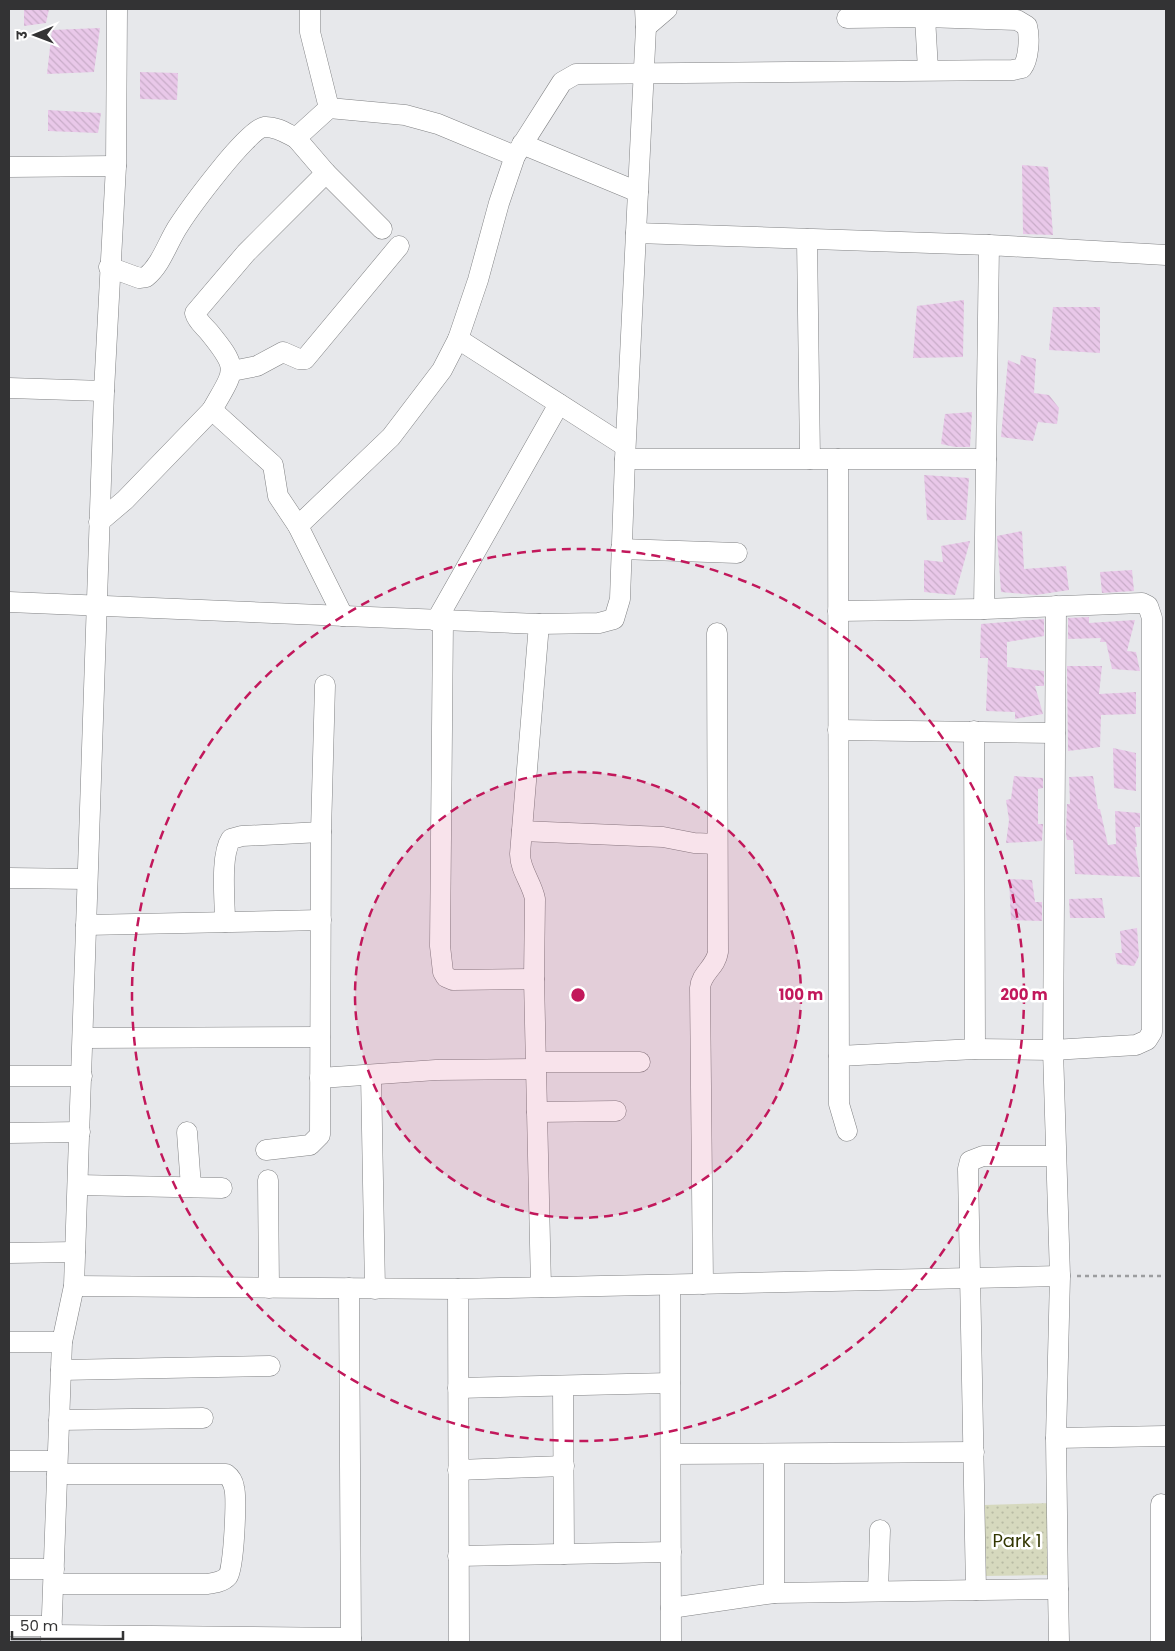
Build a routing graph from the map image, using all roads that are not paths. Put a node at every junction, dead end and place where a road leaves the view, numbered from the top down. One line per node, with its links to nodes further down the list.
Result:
1 (117, 9): 12 (street)
2 (310, 9): 9 (street)
3 (667, 9): 5 (street)
4 (925, 17): 6 (street); 7 (street); 7 (street)
5 (646, 18): 8 (street)
6 (848, 18)
7 (928, 70): 8 (street)
8 (644, 72): 11 (street); 15 (street)
9 (328, 108): 10 (street); 11 (street)
10 (296, 138): 14 (street); 22 (street)
11 (519, 150): 15 (street); 23 (street)
12 (116, 166): 13 (street); 22 (street)
13 (9, 167)
14 (326, 173): 16 (street); 24 (street)
15 (638, 192): 17 (street)
16 (382, 229)
17 (636, 233): 18 (street); 29 (street)
18 (808, 239): 19 (street); 30 (street)
19 (990, 244): 21 (street); 32 (street)
20 (399, 246): 24 (street)
21 (1166, 255)
22 (109, 267): 26 (street)
23 (458, 339): 27 (street); 34 (street)
24 (232, 371): 28 (street)
25 (9, 388): 26 (street)
26 (104, 391): 33 (street)
27 (559, 404): 29 (street); 43 (street)
28 (212, 410): 33 (street); 34 (street)
29 (625, 453): 30 (street); 35 (street)
30 (810, 459): 31 (street)
31 (838, 459): 32 (street); 41 (street)
32 (986, 459): 40 (street)
33 (99, 522): 38 (street)
34 (298, 526): 42 (street)
35 (621, 549): 36 (street); 44 (street)
36 (736, 553)
37 (9, 602): 38 (street)
38 (96, 606): 42 (street); 54 (street)
39 (1056, 606): 40 (street); 49 (street); 62 (street)
40 (984, 609): 41 (street)
41 (838, 611): 47 (street)
42 (343, 616): 43 (street)
43 (439, 621): 44 (street); 58 (street)
44 (539, 624): 50 (street)
45 (717, 633): 52 (street)
46 (326, 685): 51 (street)
47 (838, 730): 48 (street); 63 (street)
48 (974, 731): 49 (street); 61 (street)
49 (1055, 733): 62 (street)
50 (522, 831): 52 (street); 58 (street)
51 (321, 832): 55 (street); 56 (street)
52 (717, 844): 86 (street)
53 (9, 878): 54 (street)
54 (86, 879): 57 (street)
55 (321, 920): 56 (street); 59 (street)
56 (225, 922): 57 (street)
57 (86, 925): 60 (street)
58 (534, 979): 65 (street)
59 (320, 1037): 60 (street); 69 (street)
60 (83, 1038): 68 (street)
61 (975, 1049): 62 (street); 63 (street)
62 (1053, 1050): 77 (street)
63 (839, 1056): 72 (street)
64 (640, 1062): 65 (street)
65 (536, 1065): 66 (street); 71 (street)
66 (371, 1075): 69 (street); 92 (street)
67 (9, 1076): 68 (street)
68 (82, 1076): 73 (street)
69 (320, 1078): 76 (street)
70 (616, 1111): 71 (street)
71 (537, 1112): 91 (street)
72 (847, 1131)
73 (80, 1132): 75 (street); 79 (street)
74 (187, 1132): 80 (street)
75 (9, 1133)
76 (266, 1150)
77 (1055, 1156): 84 (street); 85 (street)
78 (268, 1180): 89 (street)
79 (78, 1185): 80 (street); 82 (street)
80 (191, 1188): 81 (street)
81 (222, 1188)
82 (75, 1252): 83 (street); 88 (street)
83 (9, 1253)
84 (1060, 1276): 85 (street); 104 (street)
85 (971, 1278): 86 (street); 105 (street)
86 (703, 1284): 87 (street)
87 (670, 1285): 91 (street); 98 (street)
88 (74, 1286): 89 (street); 95 (street)
89 (269, 1288): 90 (street)
90 (349, 1288): 92 (street); 126 (street)
91 (541, 1288): 93 (street)
92 (375, 1289): 93 (street)
93 (458, 1289): 100 (street)
94 (9, 1342): 95 (street)
95 (62, 1342): 97 (street)
96 (270, 1366): 97 (street)
97 (62, 1370): 102 (street)
98 (670, 1383): 99 (street); 106 (street)
99 (563, 1386): 100 (street); 109 (street)
100 (458, 1388): 111 (street)
101 (203, 1418): 102 (street)
102 (59, 1420): 110 (street)
103 (1166, 1436): 104 (street)
104 (1056, 1438): 119 (street)
105 (974, 1452): 107 (street); 120 (street)
106 (670, 1454): 107 (street); 114 (street)
107 (774, 1454): 122 (street)
108 (9, 1460): 110 (street)
109 (564, 1466): 111 (street); 115 (street)
110 (56, 1467): 118 (street); 118 (street)
111 (458, 1470): 116 (street)
112 (1161, 1504): 130 (street)
113 (880, 1530): 121 (street)
114 (671, 1552): 115 (street); 123 (street)
115 (564, 1554): 116 (street)
116 (458, 1556): 127 (street)
117 (9, 1568): 118 (street)
118 (54, 1576): 125 (street)
119 (1058, 1589): 120 (street); 129 (street)
120 (976, 1590): 121 (street)
121 (878, 1591): 122 (street)
122 (774, 1593): 123 (street)
123 (671, 1608): 128 (street)
124 (9, 1626): 125 (street)
125 (51, 1634): 126 (street)
126 (351, 1640)
127 (459, 1642)
128 (671, 1642)
129 (1059, 1642)
130 (1161, 1642)

